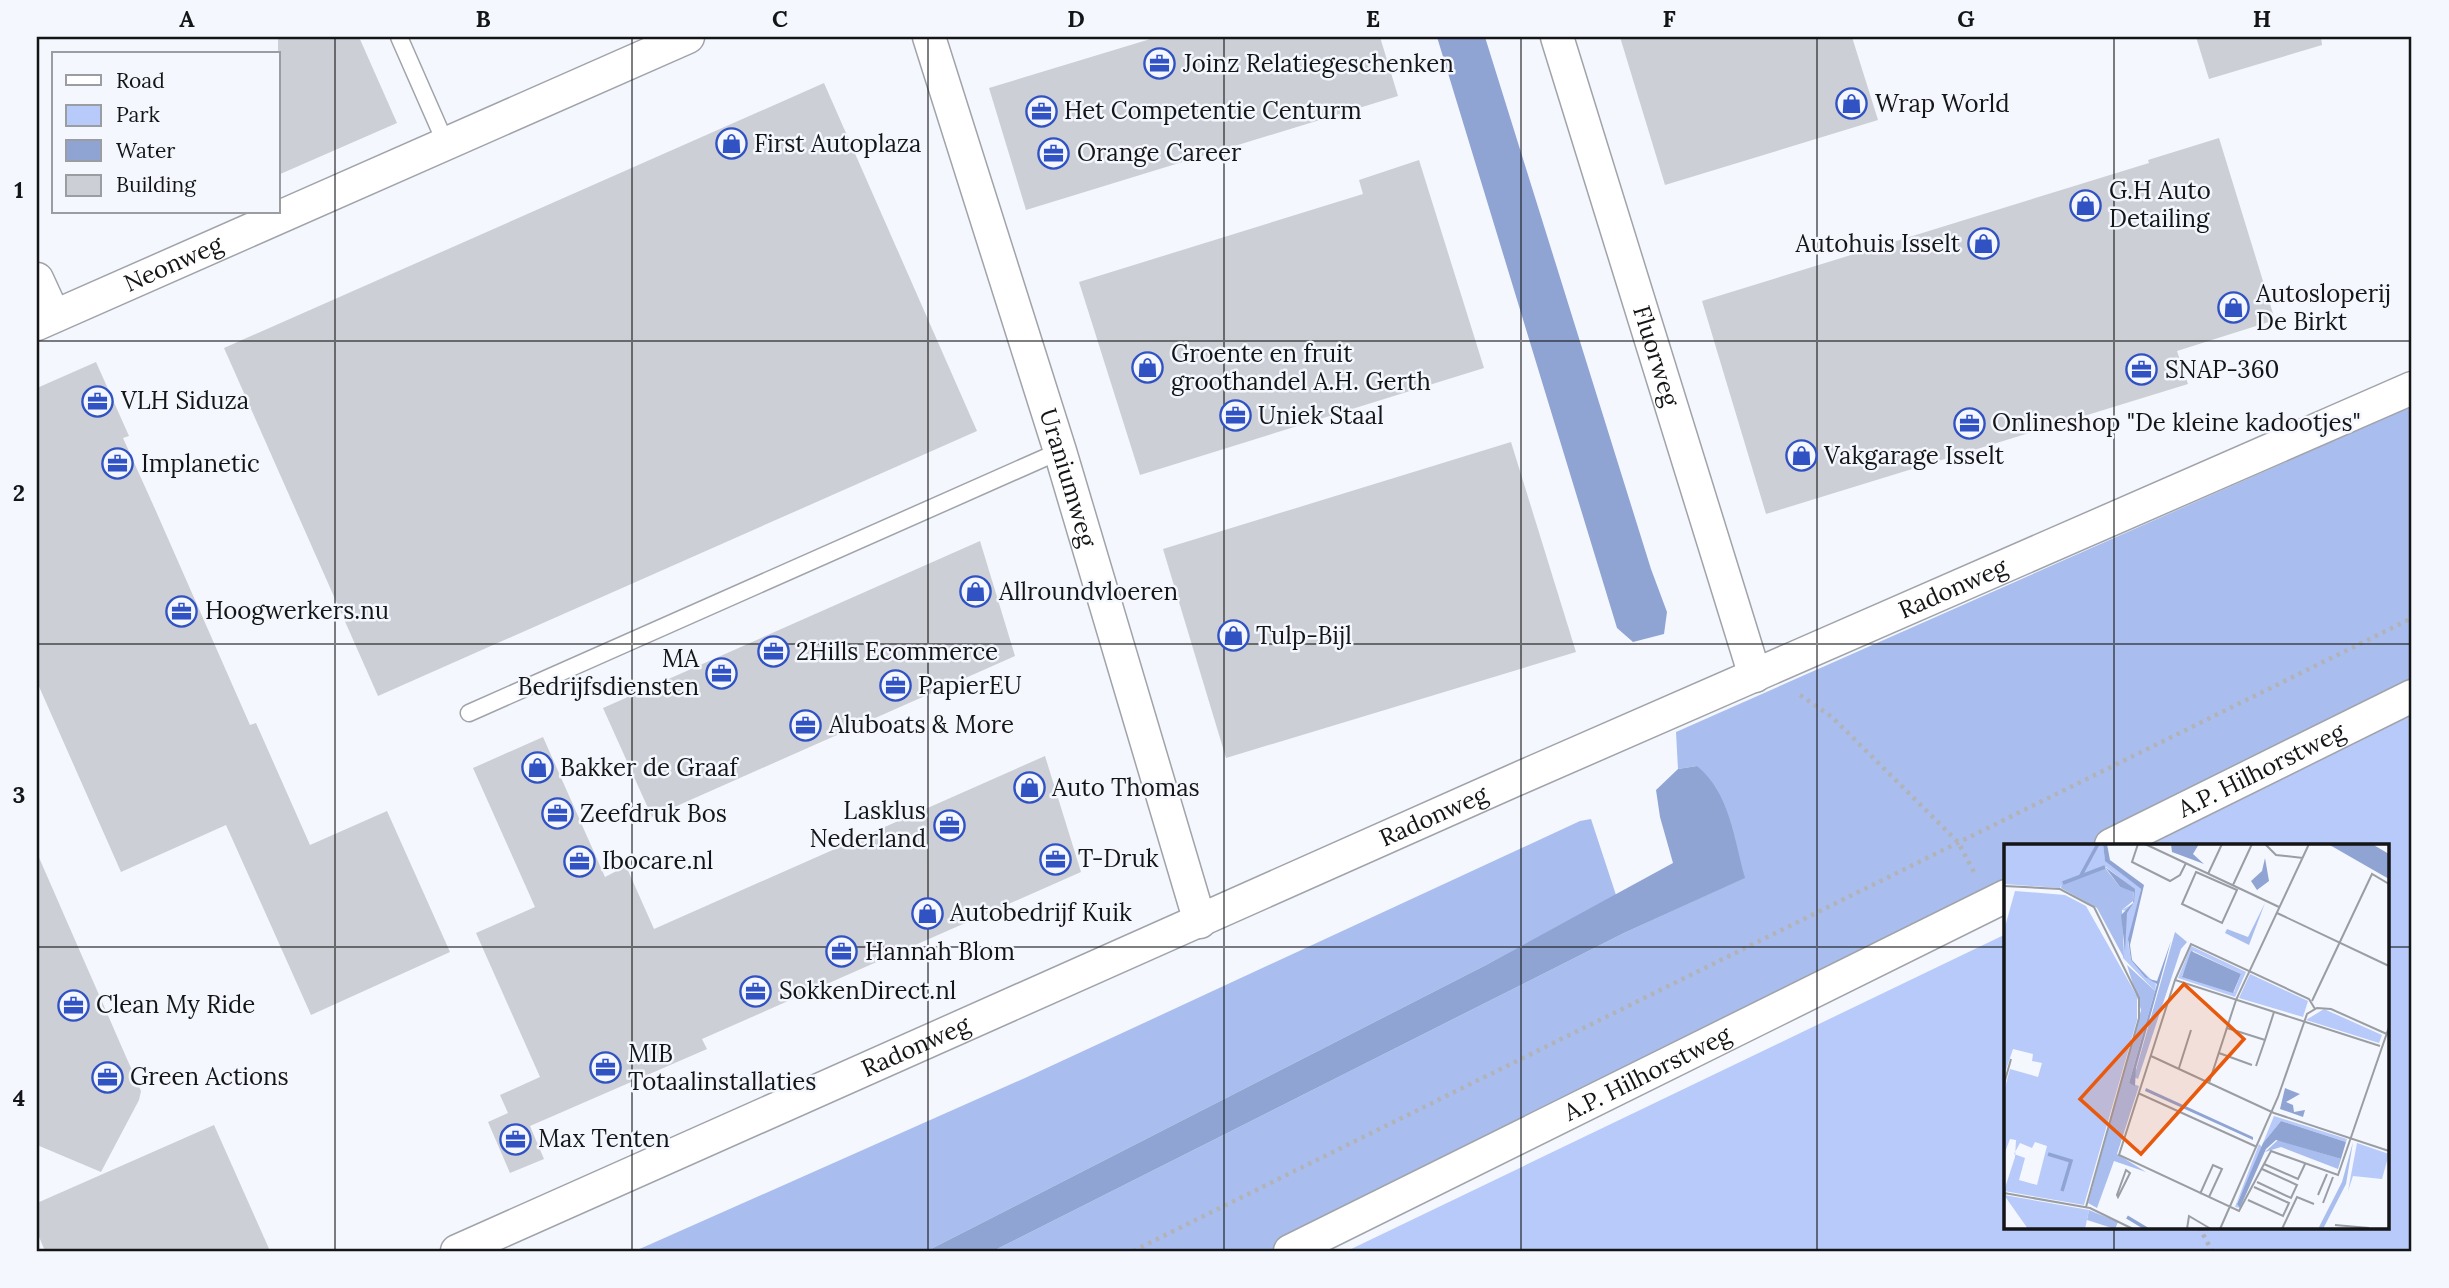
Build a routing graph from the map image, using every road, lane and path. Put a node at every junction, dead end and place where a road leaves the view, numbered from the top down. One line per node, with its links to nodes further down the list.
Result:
1 (399, 37): 5 (lane)
2 (688, 37): 5 (street, Neonweg)
3 (929, 37): 9 (street, Uraniumweg)
4 (1557, 37): 11 (street, Fluorweg)
5 (446, 144): 7 (street, Neonweg)
6 (37, 279): 7 (street, Neonweg)
7 (45, 320)
8 (2412, 388): 11 (street, Radonweg)
9 (1060, 451): 13 (lane); 17 (street, Uraniumweg)
10 (2412, 618): 14 (path)
11 (1755, 676): 14 (path); 17 (street, Radonweg)
12 (2412, 696): 15 (street, A.P. Hilhorstweg)
13 (469, 713)
14 (1958, 842): 16 (path); 20 (path)
15 (2113, 844)
16 (2000, 899): 21 (street, A.P. Hilhorstweg)
17 (1200, 922): 19 (street, Radonweg)
18 (2200, 1228): 22 (path)
19 (457, 1251)
20 (1133, 1251)
21 (1290, 1251)
22 (2212, 1251)

